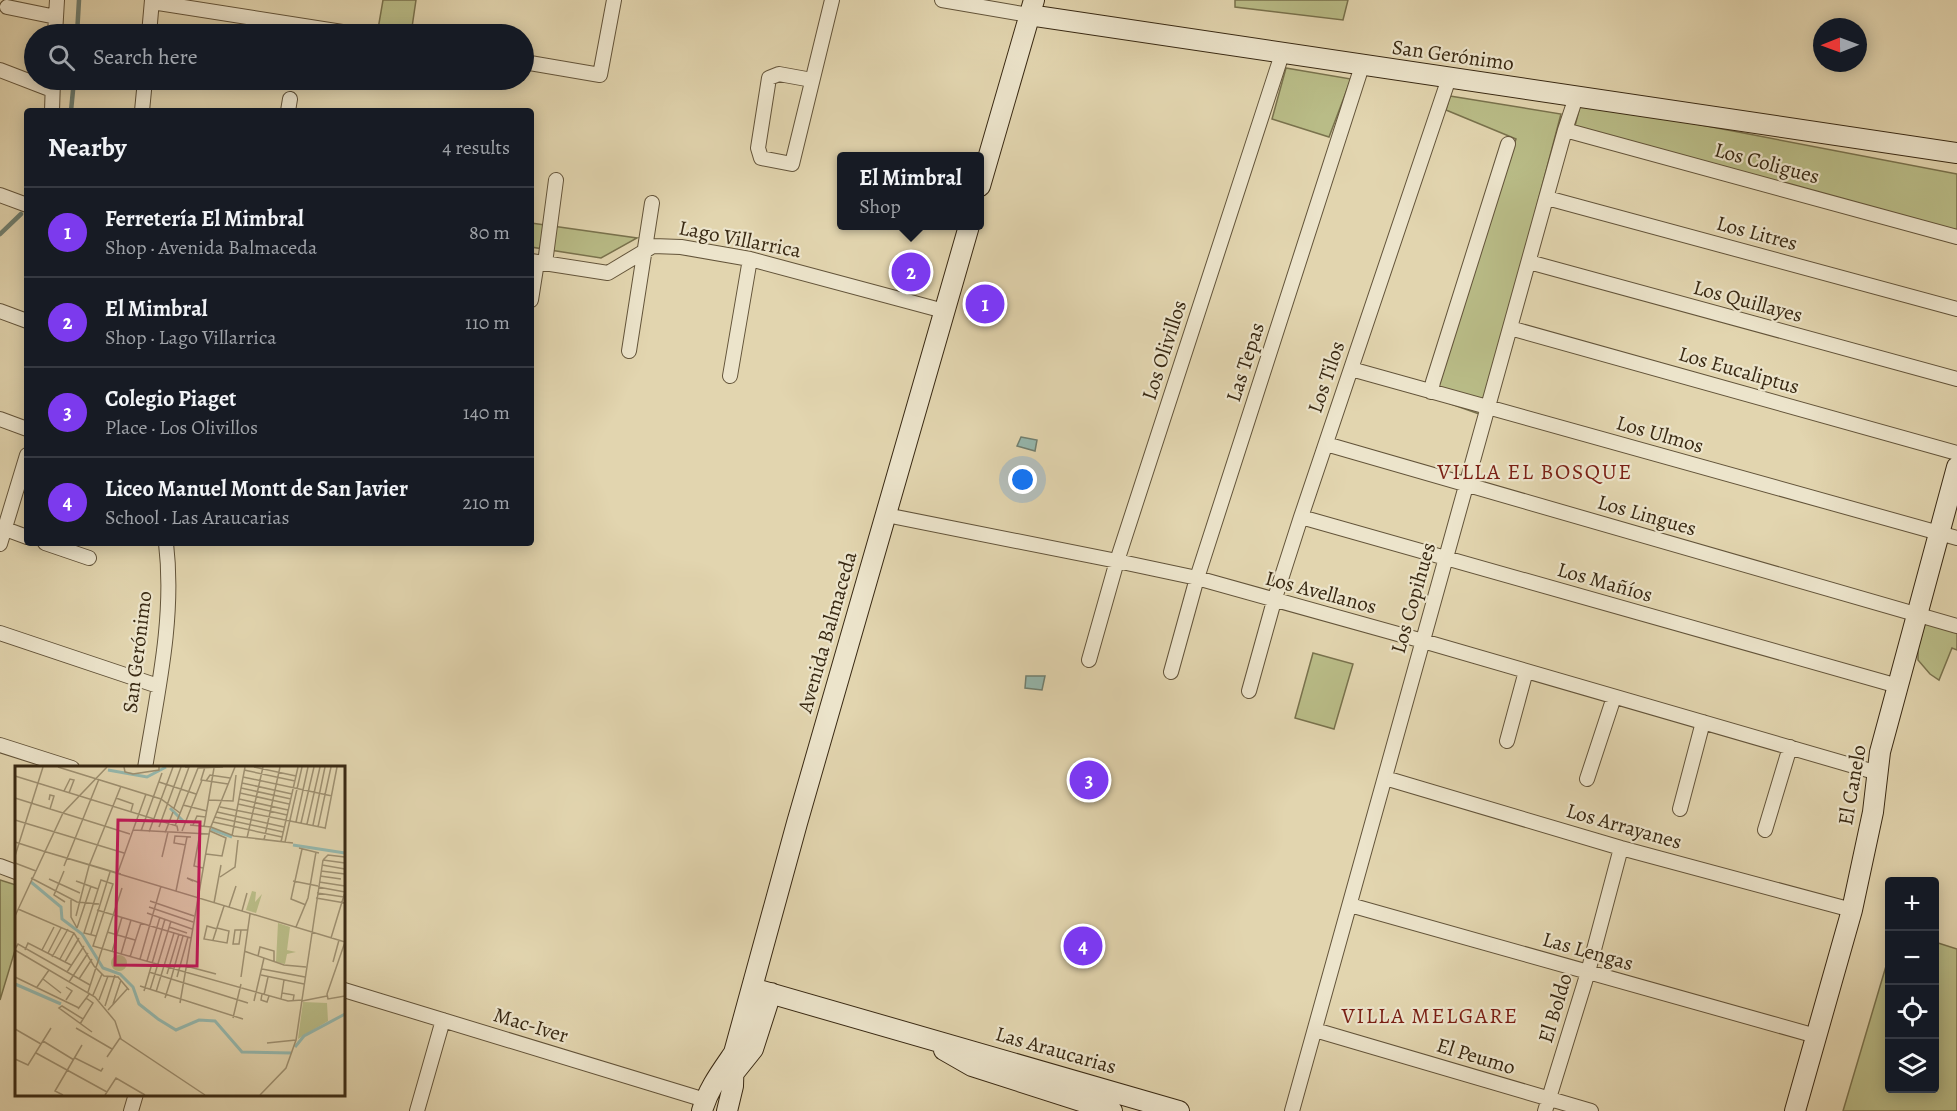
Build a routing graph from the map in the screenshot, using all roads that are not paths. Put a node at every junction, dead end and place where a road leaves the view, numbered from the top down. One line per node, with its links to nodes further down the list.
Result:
1 (57, 0): 8 (street)
2 (614, 0): 13 (street)
3 (832, 0): 18 (street)
4 (942, 0): 7 (street, San Gerónimo)
5 (152, 1): 10 (street); 11 (street)
6 (7, 6): 8 (street)
7 (1031, 8): 12 (street, San Gerónimo); 27 (street)
8 (56, 17): 9 (street)
9 (56, 24)
10 (150, 24)
11 (293, 24)
12 (1282, 54): 14 (street, San Gerónimo); 68 (street, Los Olivillos)
13 (534, 64)
14 (1362, 66): 17 (street, San Gerónimo); 69 (street, Las Tepas)
15 (0, 70): 16 (street)
16 (24, 77)
17 (1449, 78): 21 (street, San Gerónimo); 46 (street, Los Tilos)
18 (812, 80): 18 (street)
19 (53, 90): 22 (street)
20 (144, 90): 23 (street)
21 (1576, 97): 24 (street, Los Copihues); 26 (street, San Gerónimo)
22 (52, 108)
23 (142, 108)
24 (1565, 130): 30 (street, Los Copihues); 34 (street, Los Coligues)
25 (1508, 144): 49 (street)
26 (1956, 149)
27 (984, 172)
28 (556, 180): 37 (street)
29 (0, 195): 32 (street)
30 (1547, 198): 38 (street, Los Copihues); 40 (street, Los Litres)
31 (652, 203): 35 (street)
32 (24, 204)
33 (968, 230): 42 (street, Avenida Balmaceda)
34 (1957, 237)
35 (645, 251): 36 (street, Lago Villarrica); 37 (street, Lago Villarrica); 45 (street)
36 (750, 259): 42 (street, Lago Villarrica); 47 (street)
37 (538, 262): 39 (street)
38 (1529, 262): 44 (street, Los Copihues); 48 (street, Los Quillayes)
39 (534, 284)
40 (1957, 309)
41 (0, 311): 43 (street)
42 (944, 311): 58 (street, Avenida Balmaceda)
43 (24, 320)
44 (1510, 328): 50 (street, Los Copihues); 54 (street, Los Eucaliptus)
45 (628, 351)
46 (1351, 369): 49 (street, Los Ulmos); 53 (street, Los Tilos)
47 (730, 376)
48 (1957, 379)
49 (1431, 392): 50 (street, Los Ulmos)
50 (1488, 408): 57 (street, Los Copihues); 62 (street, Los Ulmos)
51 (0, 419): 52 (street)
52 (24, 428)
53 (1326, 444): 57 (street, Los Lingues); 59 (street, Los Tilos)
54 (1957, 453)
55 (24, 464): 60 (street)
56 (1957, 467): 62 (street, El Canelo)
57 (1467, 485): 67 (street, Los Copihues); 71 (street, Los Lingues)
58 (886, 515): 68 (street, Los Avellanos); 100 (street, Avenida Balmaceda)
59 (1301, 517): 67 (street, Los Mañíos); 70 (street, Los Tilos)
60 (2, 528): 61 (street); 63 (street)
61 (24, 536)
62 (1948, 536): 71 (street, El Canelo)
63 (0, 544)
64 (54, 546): 66 (street)
65 (166, 546): 78 (street, San Gerónimo)
66 (88, 558)
67 (1446, 559): 74 (street, Los Copihues); 79 (street, Los Mañíos)
68 (1117, 561): 69 (street, Los Avellanos); 75 (street, Los Olivillos)
69 (1197, 578): 70 (street, Los Avellanos); 77 (street, Las Tepas)
70 (1274, 601): 74 (street, Los Avellanos); 80 (street, Los Tilos)
71 (1917, 614): 72 (street, Los Lingues); 79 (street, El Canelo)
72 (1957, 626)
73 (0, 633): 78 (street)
74 (1423, 641): 76 (street, Los Avellanos); 89 (street, Los Copihues)
75 (1089, 660)
76 (1526, 671): 81 (street, Los Avellanos); 83 (street)
77 (1171, 672)
78 (158, 686): 87 (street, San Gerónimo)
79 (1898, 686): 88 (street, El Canelo)
80 (1249, 692)
81 (1614, 697): 82 (street, Los Avellanos); 90 (street)
82 (1703, 722): 85 (street, Los Avellanos); 91 (street)
83 (1507, 741)
84 (0, 745): 86 (street)
85 (1790, 747): 88 (street, Los Avellanos); 92 (street)
86 (66, 766)
87 (146, 766)
88 (1878, 773): 97 (street, El Canelo)
89 (1385, 778): 93 (street, Los Arrayanes); 96 (street, Los Copihues)
90 (1587, 779)
91 (1680, 808)
92 (1765, 830)
93 (1621, 848): 97 (street, Los Arrayanes); 98 (street, El Boldo)
94 (0, 866): 95 (street)
95 (15, 872)
96 (1350, 905): 98 (street, Las Lengas); 102 (street, Los Copihues)
97 (1852, 909): 104 (street, El Canelo)
98 (1588, 972): 104 (street, Las Lengas); 109 (street, El Boldo)
99 (345, 990): 101 (street, Mac-Iver)
100 (761, 991): 103 (street, Las Araucarias); 105 (street, Avenida Balmaceda); 106 (street)
101 (443, 1020): 108 (street, Mac-Iver); 111 (street)
102 (1315, 1030): 109 (street, El Peumo); 115 (street, Los Copihues)
103 (919, 1035): 113 (street, Las Araucarias); 114 (street, Las Araucarias)
104 (1816, 1036): 117 (street, El Canelo)
105 (734, 1053): 106 (street, Avenida Balmaceda); 108 (street, Avenida Balmaceda)
106 (733, 1074): 112 (street, Avenida Balmaceda)
107 (136, 1096): 110 (street)
108 (704, 1105)
109 (1547, 1105): 116 (street, El Peumo)
110 (131, 1111)
111 (417, 1111)
112 (727, 1111)
113 (1112, 1111)
114 (1179, 1111)
115 (1292, 1111)
116 (1591, 1111)
117 (1795, 1111)

